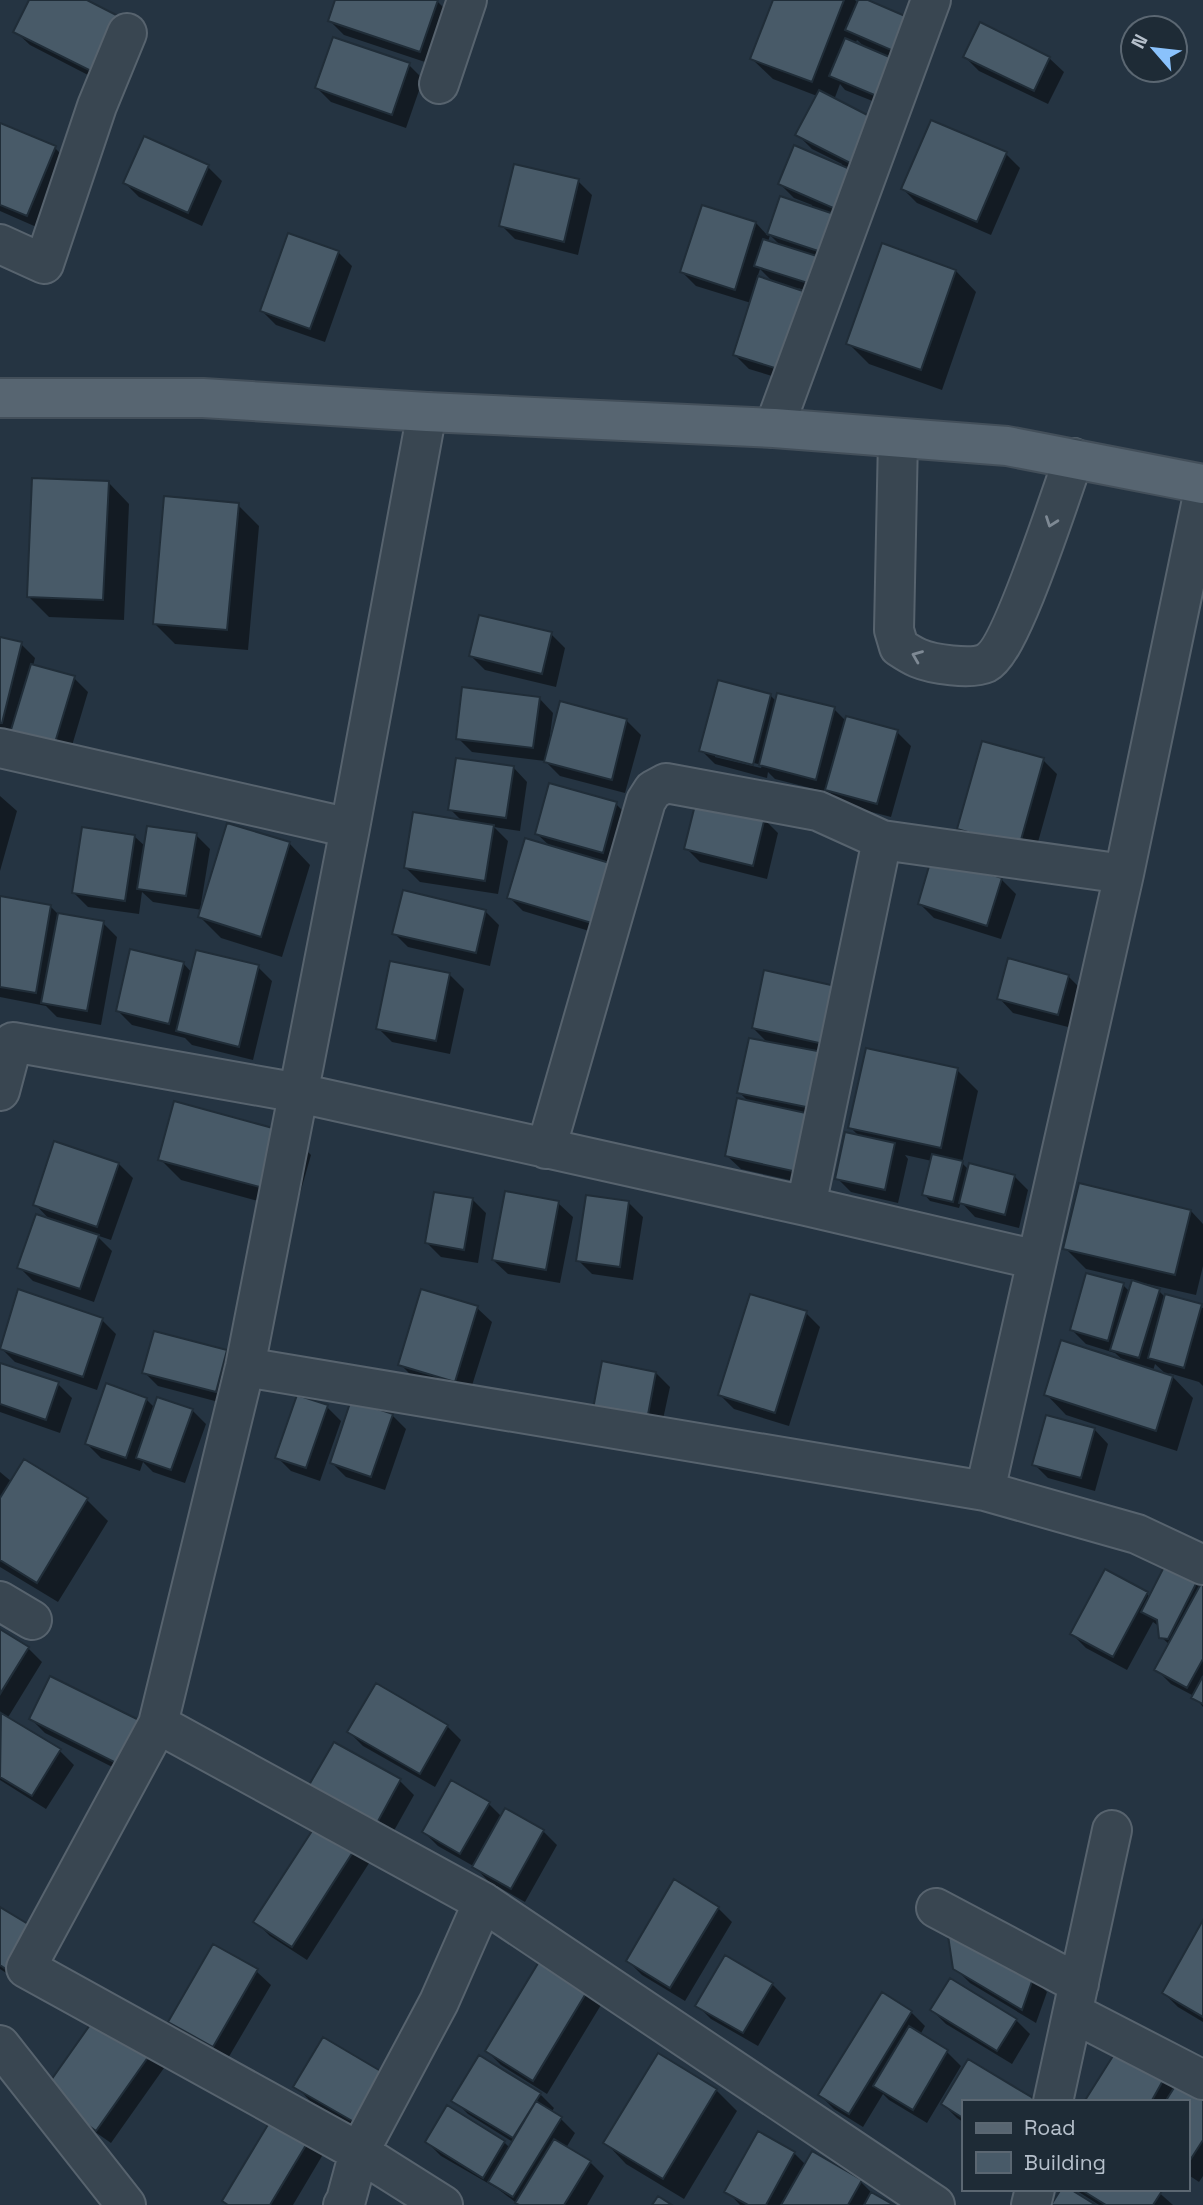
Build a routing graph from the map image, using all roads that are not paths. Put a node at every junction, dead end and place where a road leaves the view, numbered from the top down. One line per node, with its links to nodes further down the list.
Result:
1 (467, 0): 4 (street)
2 (931, 0): 8 (street)
3 (127, 33): 5 (street)
4 (439, 84)
5 (0, 244)
6 (0, 398): 7 (main road)
7 (427, 412): 8 (main road); 14 (street)
8 (774, 428): 9 (main road)
9 (898, 439): 10 (main road); 10 (street, one-way to 9)
10 (1074, 458): 11 (main road)
11 (1203, 485)
12 (1203, 495): 16 (street)
13 (0, 748): 14 (street)
14 (351, 828): 19 (street)
15 (882, 839): 16 (street); 20 (street); 21 (street)
16 (1124, 874): 22 (street)
17 (7, 1040): 18 (street); 19 (street)
18 (0, 1091)
19 (299, 1093): 20 (street); 23 (street)
20 (546, 1149): 21 (street)
21 (806, 1206): 22 (street)
22 (1037, 1260): 24 (street)
23 (245, 1367): 24 (street); 26 (street)
24 (985, 1491): 25 (street)
25 (1203, 1565)
26 (158, 1724): 28 (street); 34 (street)
27 (1112, 1830): 30 (street)
28 (484, 1902): 34 (street); 38 (street)
29 (936, 1908): 30 (street)
30 (1076, 1998): 32 (street); 33 (street)
31 (0, 2045): 35 (street)
32 (1203, 2080)
33 (1054, 2100)
34 (359, 2152): 36 (street); 37 (street)
35 (125, 2205)
36 (343, 2205)
37 (443, 2205)
38 (935, 2205)

